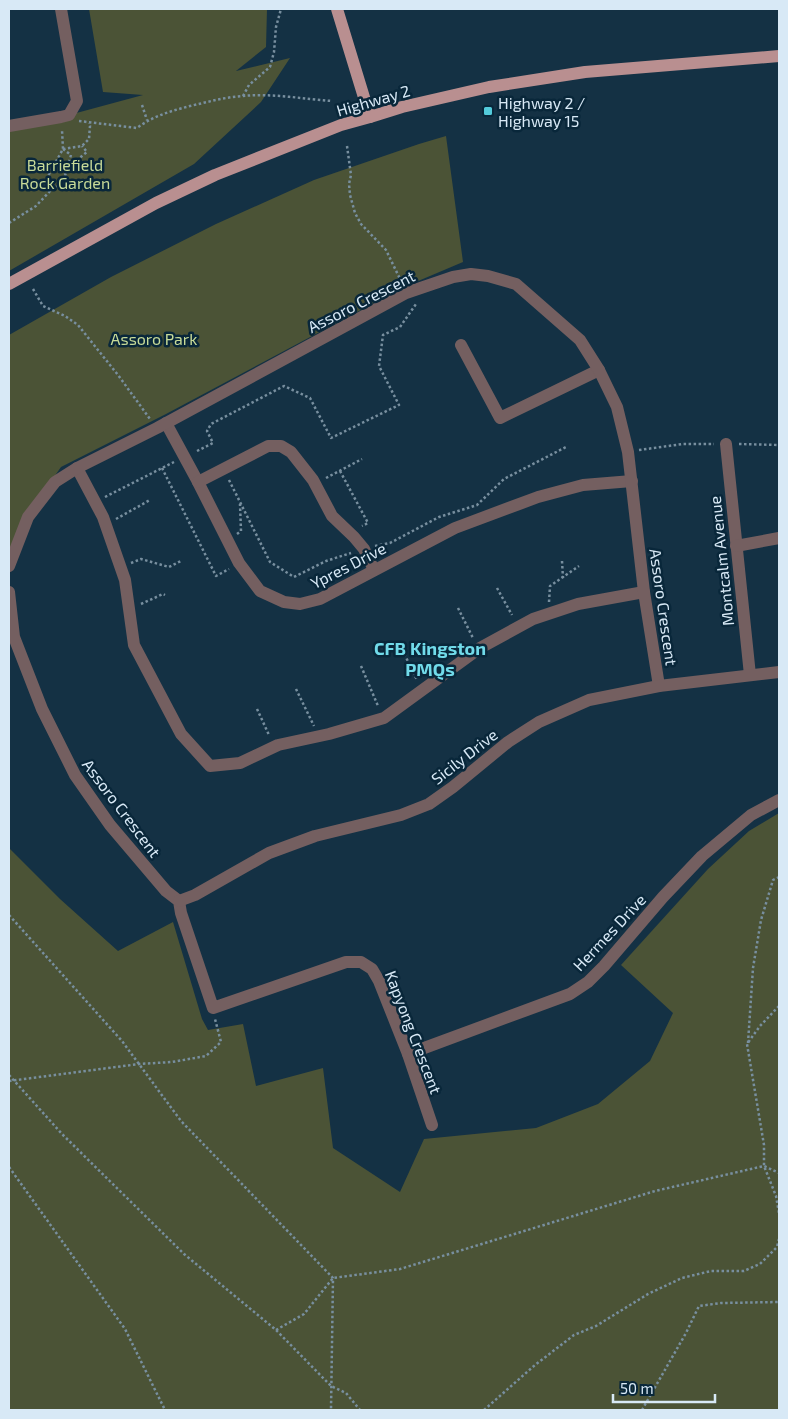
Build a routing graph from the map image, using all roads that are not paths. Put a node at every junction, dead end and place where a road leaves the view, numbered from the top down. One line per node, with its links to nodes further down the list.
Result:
1 (61, 9): 5 (street)
2 (337, 9): 4 (main road)
3 (779, 56): 4 (main road, Highway 2)
4 (370, 117): 6 (main road, Highway 2)
5 (9, 126)
6 (9, 284)
7 (462, 344): 8 (street)
8 (600, 370): 9 (street, Assoro Crescent); 12 (street, Assoro Crescent)
9 (161, 425): 11 (street, Assoro Crescent); 13 (street, Ypres Drive)
10 (726, 444): 15 (street, Montcalm Avenue)
11 (77, 468): 16 (street, Assoro Crescent); 19 (street)
12 (632, 481): 17 (street, Ypres Drive); 19 (street, Assoro Crescent)
13 (198, 482): 17 (street); 17 (street, Ypres Drive)
14 (779, 538): 15 (street)
15 (736, 546): 21 (street, Montcalm Avenue)
16 (9, 566)
17 (374, 570)
18 (9, 592): 24 (street, Assoro Crescent)
19 (644, 592): 22 (street, Assoro Crescent)
20 (779, 672): 21 (street, Sicily Drive)
21 (750, 675): 22 (street, Sicily Drive)
22 (659, 686): 24 (street, Sicily Drive)
23 (779, 800): 25 (street, Hermes Drive)
24 (179, 901): 25 (street, Kapyong Crescent)
25 (408, 1054): 26 (street, Kapyong Crescent)
26 (432, 1125)

